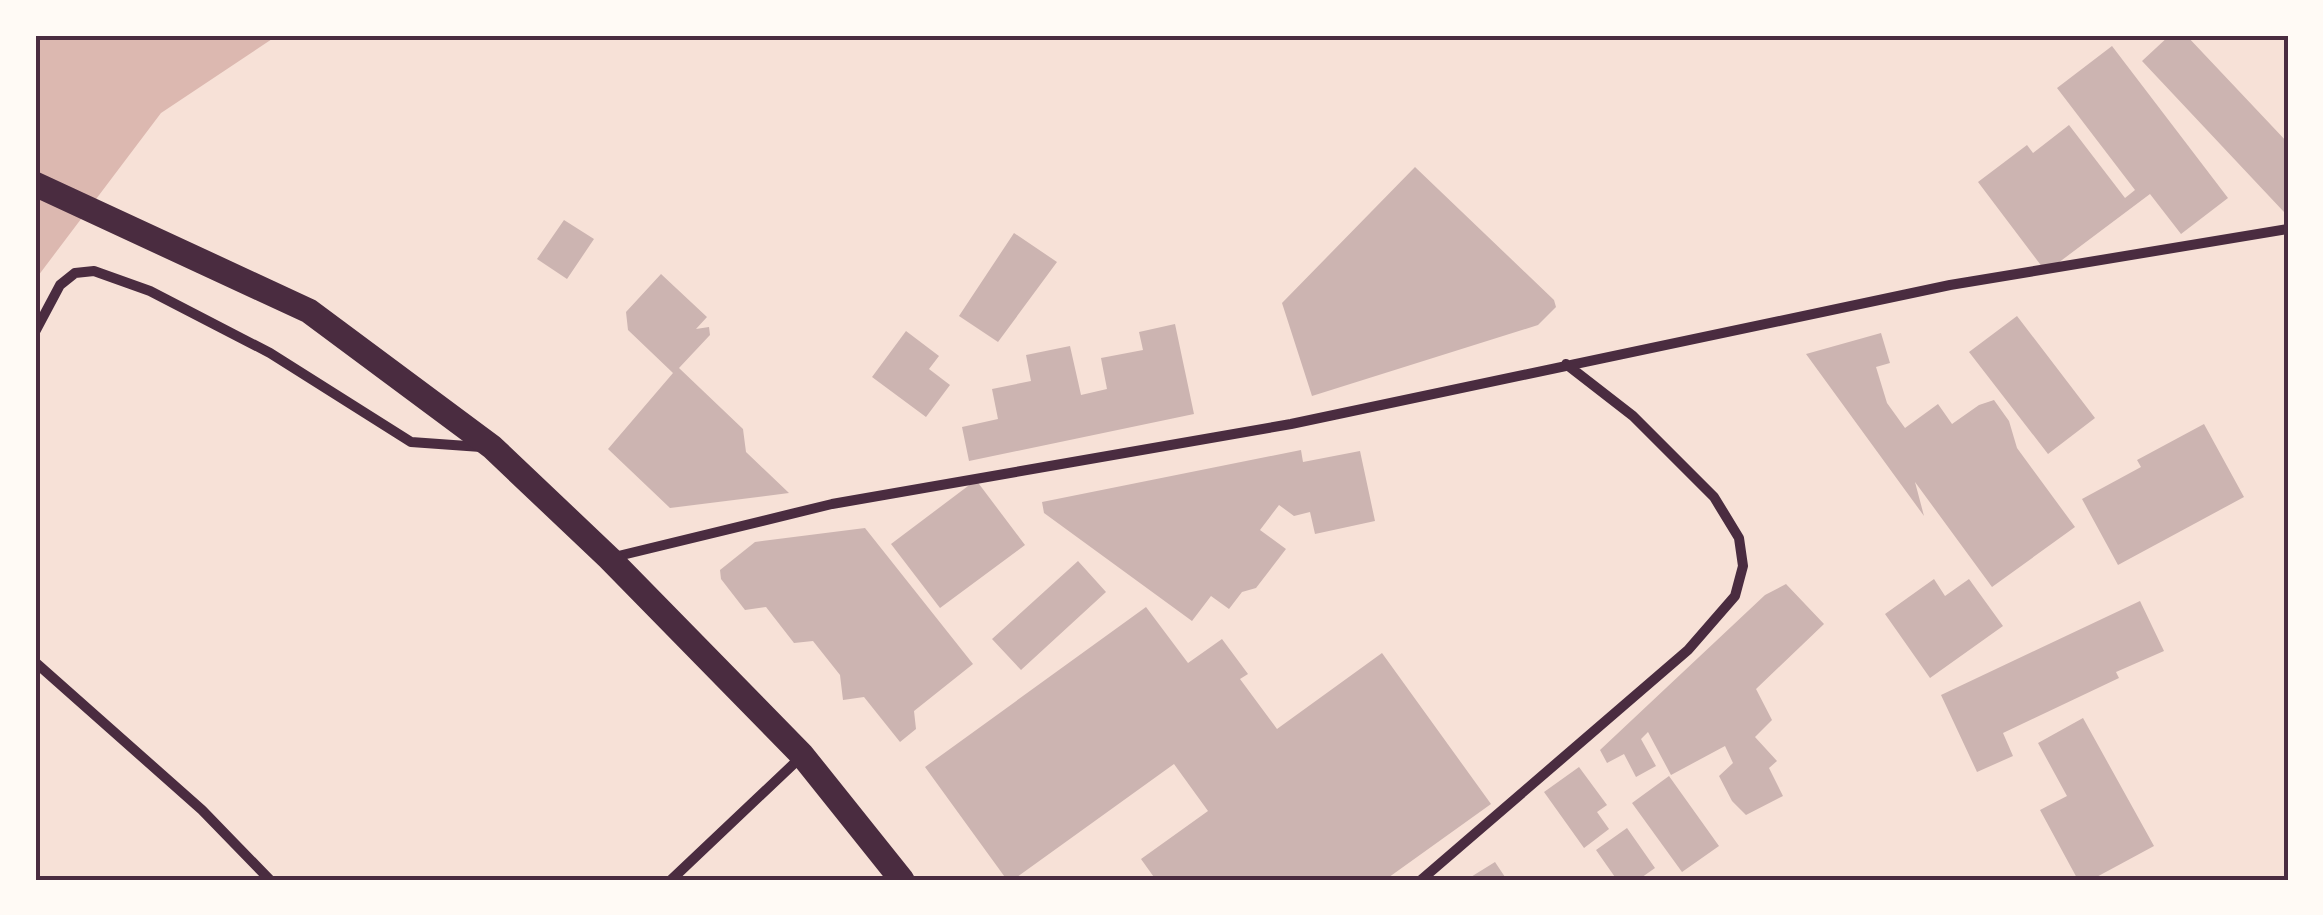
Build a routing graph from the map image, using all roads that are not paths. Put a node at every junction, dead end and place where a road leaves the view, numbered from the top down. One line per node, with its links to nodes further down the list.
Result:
1 (35, 184): 5 (main road)
2 (2288, 229): 4 (street)
3 (35, 332): 5 (street)
4 (1566, 364): 6 (street); 12 (street)
5 (492, 447): 6 (main road)
6 (609, 558): 8 (main road)
7 (35, 662): 9 (street)
8 (802, 755): 10 (street); 11 (main road)
9 (270, 880)
10 (671, 880)
11 (902, 880)
12 (1421, 880)

